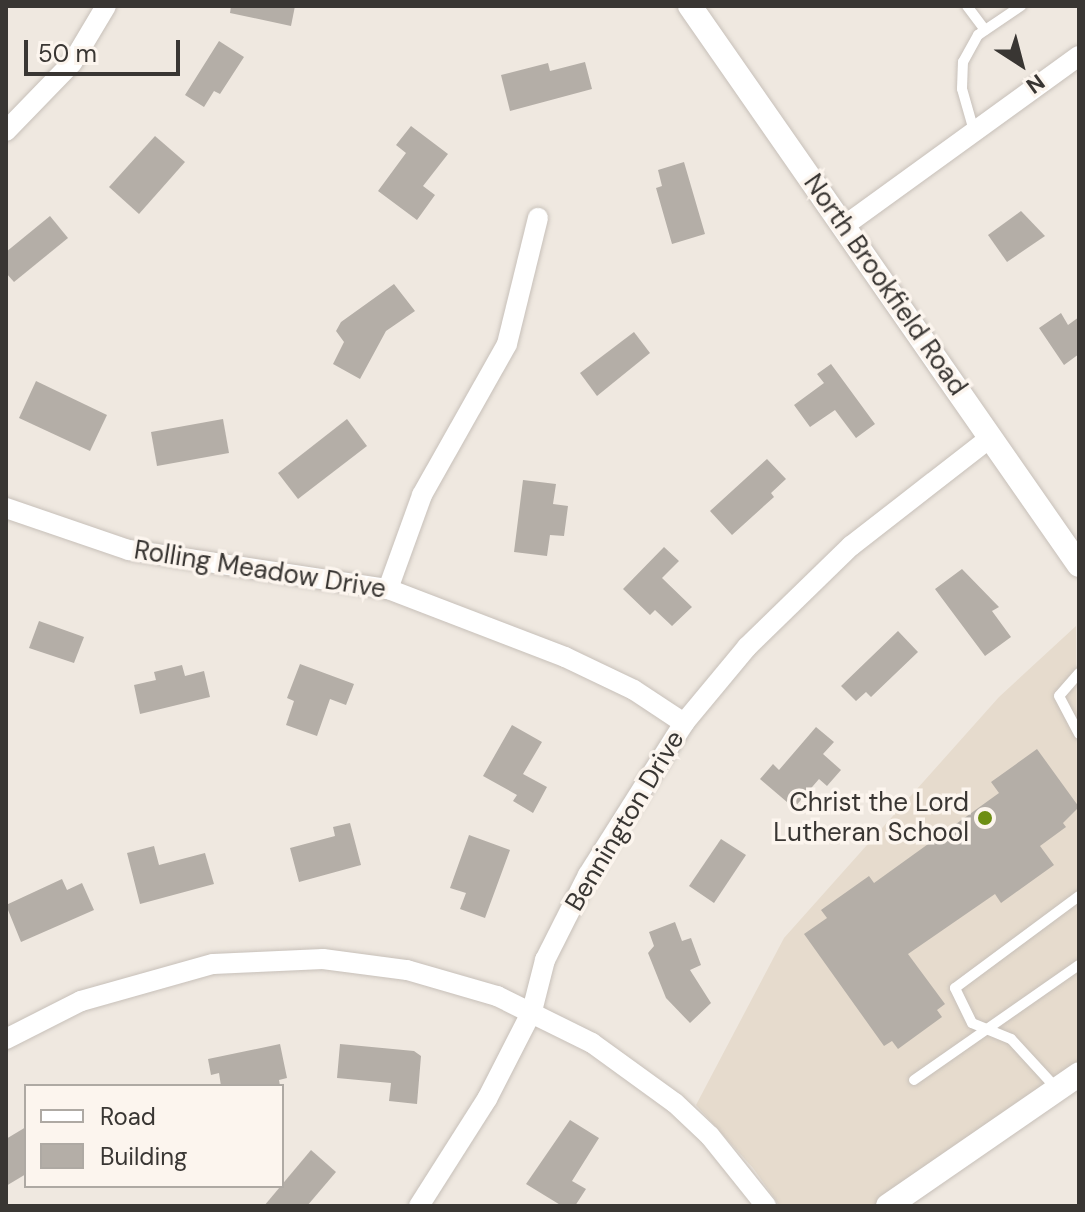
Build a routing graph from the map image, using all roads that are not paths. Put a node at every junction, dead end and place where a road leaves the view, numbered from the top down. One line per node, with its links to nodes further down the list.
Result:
1 (106, 6): 7 (street)
2 (690, 6): 10 (street, North Brookfield Road)
3 (967, 6): 5 (lane)
4 (1021, 6): 5 (lane)
5 (985, 30): 8 (lane)
6 (1079, 56): 8 (street)
7 (6, 131)
8 (974, 131): 10 (street)
9 (538, 218): 14 (street)
10 (844, 226): 11 (street, North Brookfield Road)
11 (991, 437): 13 (street, North Brookfield Road); 16 (street, Bennington Drive)
12 (6, 508): 14 (street, Rolling Meadow Drive)
13 (1079, 565)
14 (388, 589): 16 (street, Rolling Meadow Drive)
15 (1079, 673): 17 (lane)
16 (684, 723): 20 (street, Bennington Drive)
17 (1079, 734)
18 (1079, 896): 21 (lane)
19 (1079, 965): 21 (lane)
20 (532, 1011): 22 (street); 26 (street, Bennington Drive); 27 (street)
21 (987, 1029): 24 (lane); 25 (lane)
22 (6, 1039)
23 (1079, 1074): 25 (street)
24 (914, 1080)
25 (1057, 1089): 28 (street)
26 (419, 1206)
27 (766, 1206)
28 (888, 1206)

